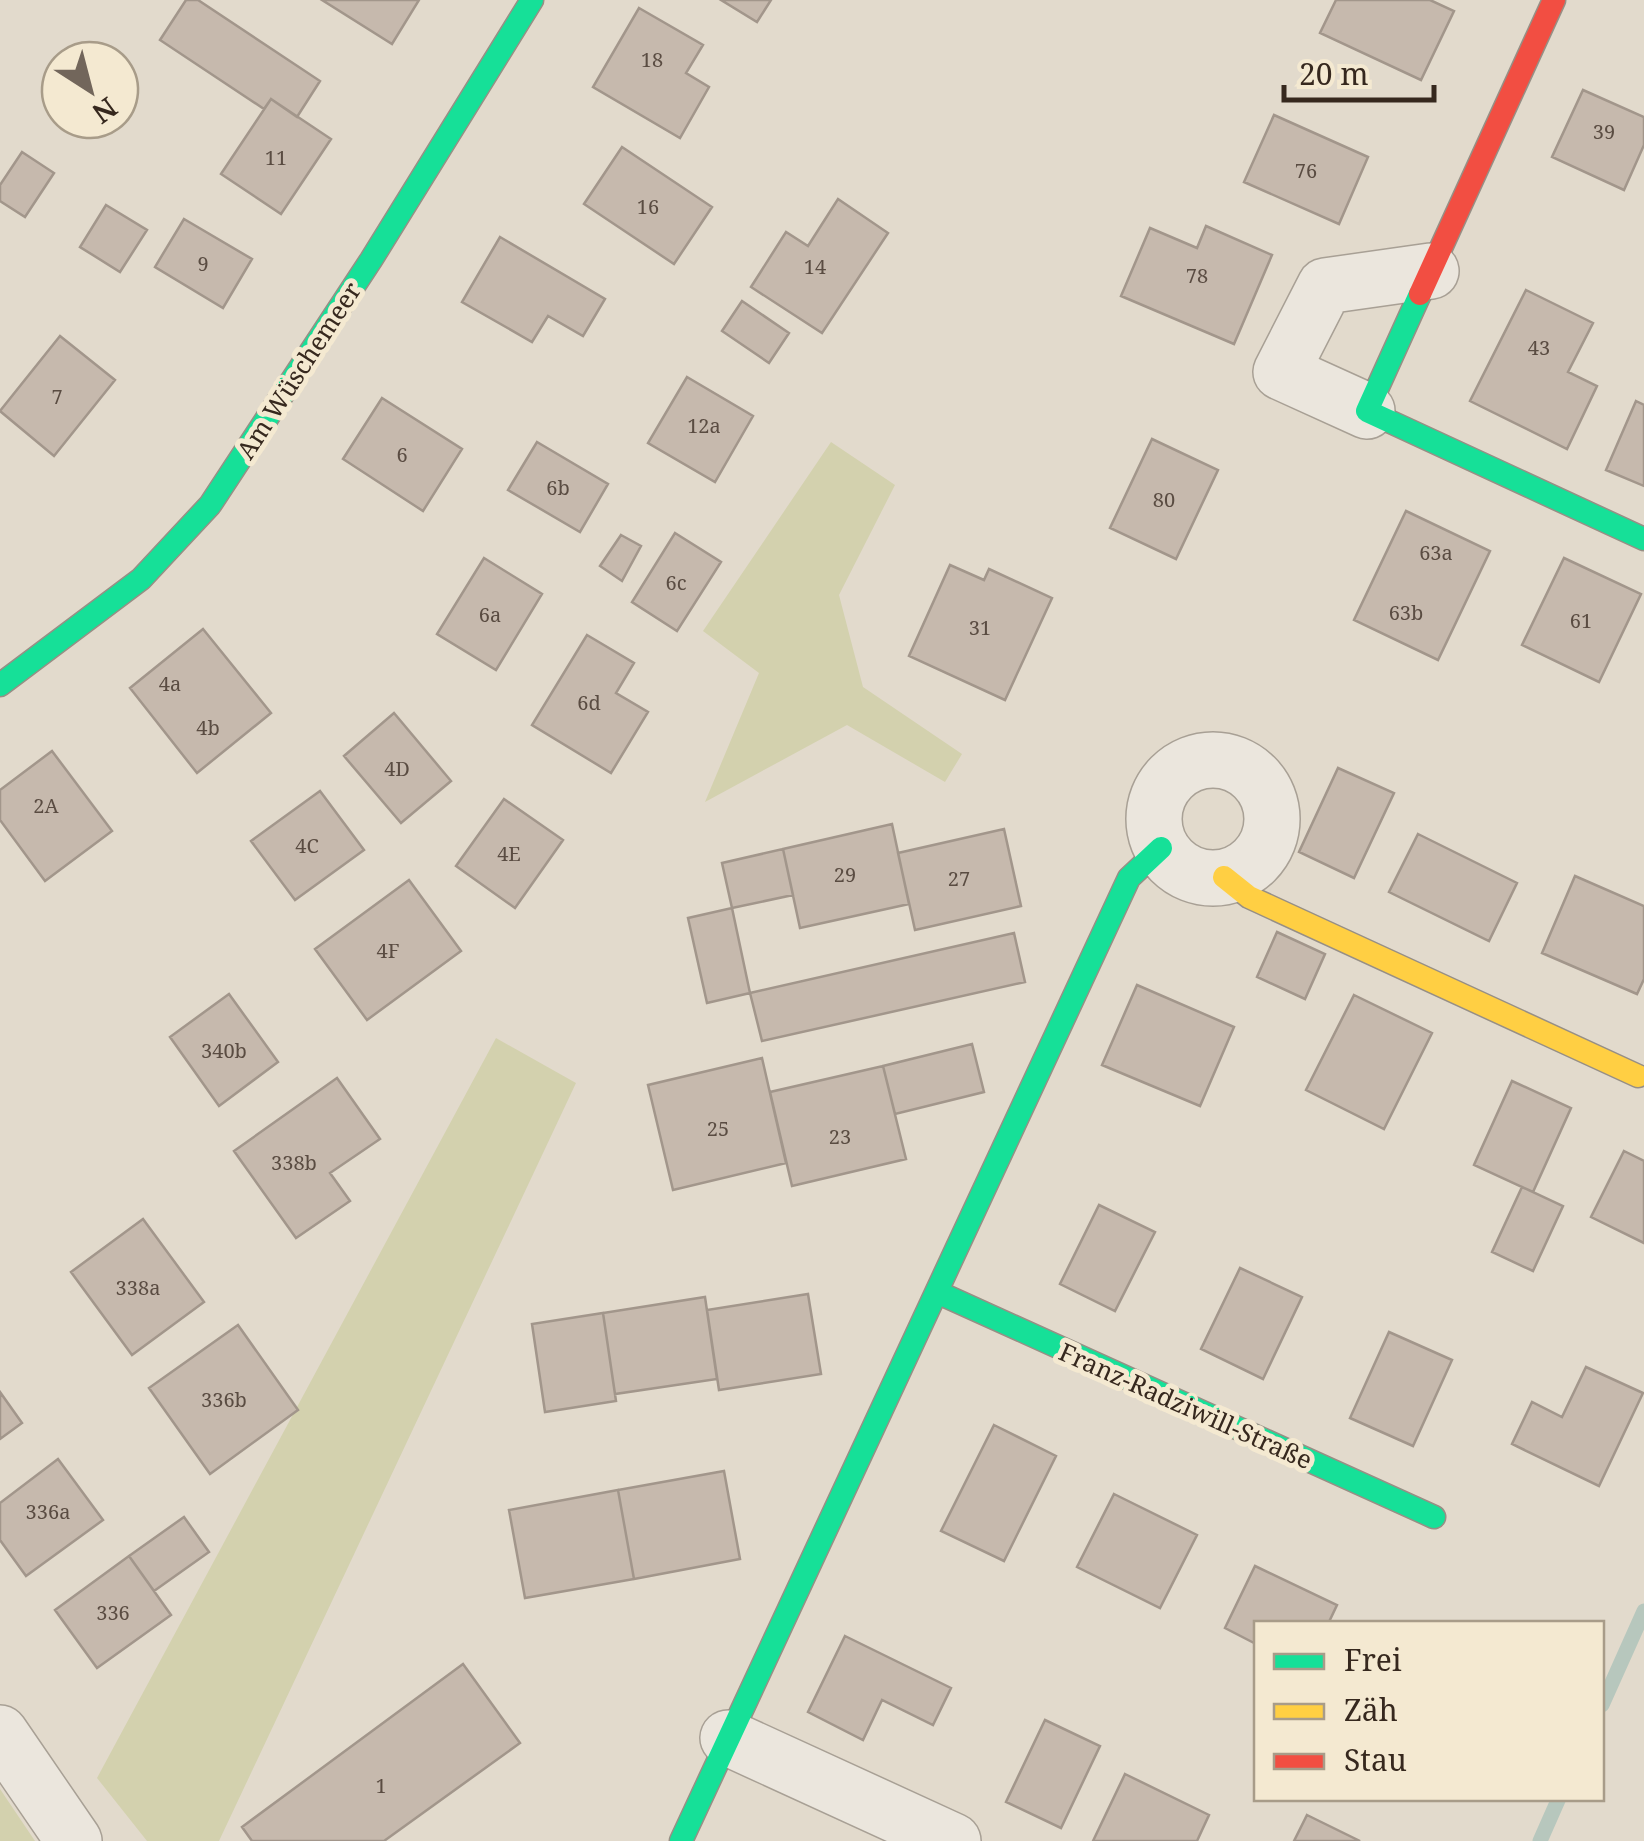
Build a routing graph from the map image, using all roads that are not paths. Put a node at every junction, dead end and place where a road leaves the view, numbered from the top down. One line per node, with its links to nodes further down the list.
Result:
1 (532, 0): 6 (street, Am Wüschemeer)
2 (1554, 0): 3 (street)
3 (1431, 271): 4 (street); 4 (street)
4 (1367, 411): 5 (street)
5 (1644, 539)
6 (0, 685)
7 (1161, 848): 8 (street); 8 (street); 10 (street)
8 (1224, 877): 9 (street)
9 (1638, 1076)
10 (939, 1293): 11 (street, Franz-Radziwill-Straße); 13 (street)
11 (1434, 1518)
12 (0, 1733): 14 (street)
13 (728, 1738): 15 (street); 16 (street)
14 (74, 1841)
15 (681, 1841)
16 (953, 1841)

